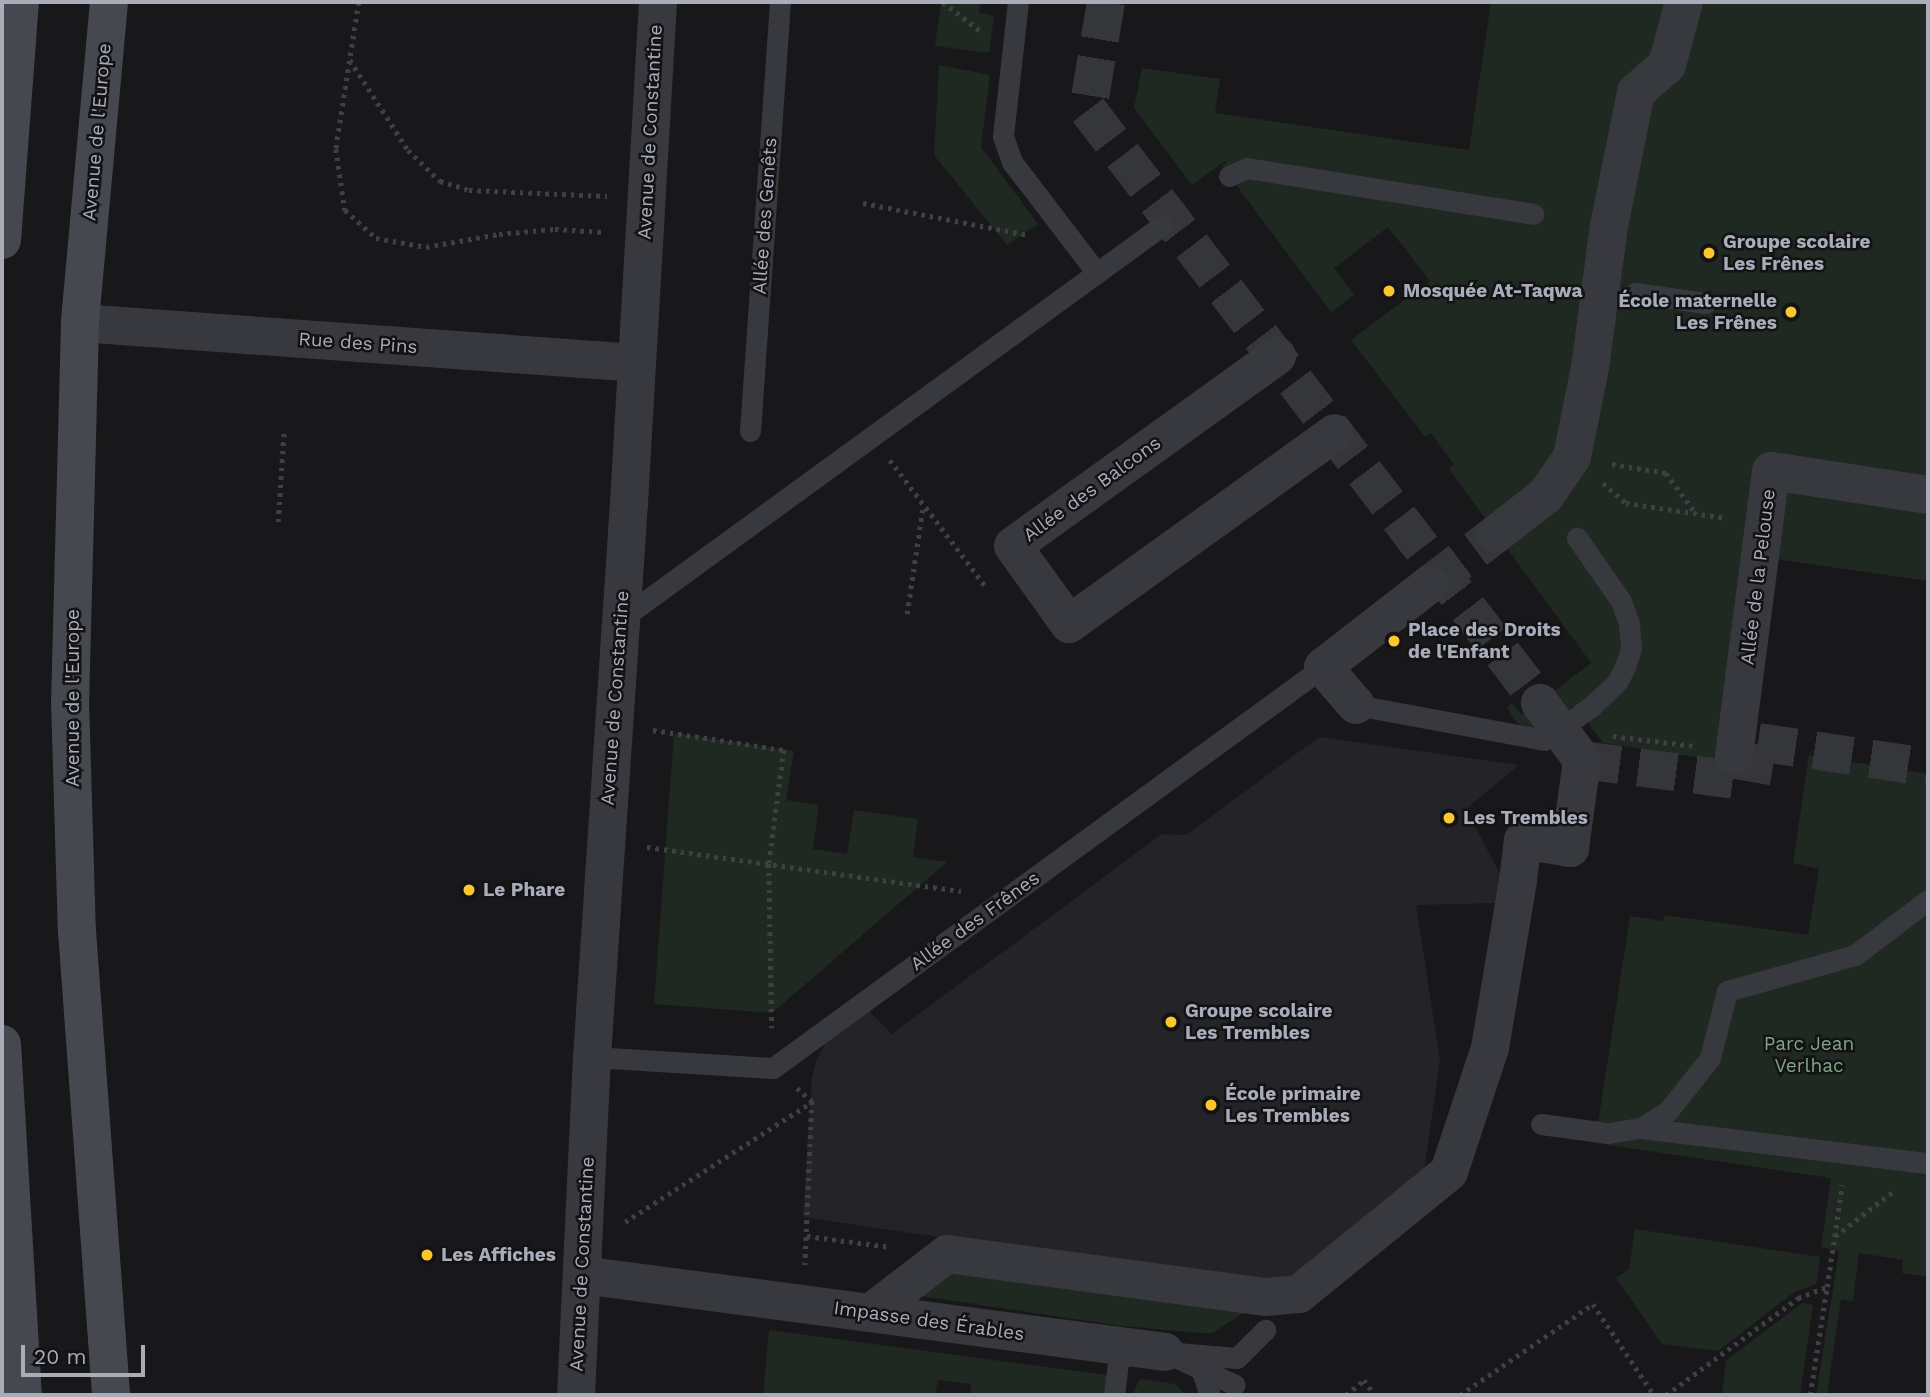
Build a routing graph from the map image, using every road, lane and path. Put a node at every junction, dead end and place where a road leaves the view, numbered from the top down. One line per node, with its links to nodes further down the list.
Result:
1 (20, 2): 17 (main road)
2 (109, 2): 22 (main road, Avenue de l'Europe)
3 (359, 2): 10 (path)
4 (658, 2): 16 (street, Avenue de Constantine)
5 (780, 2): 26 (lane, Allée des Genêts)
6 (943, 2): 9 (path)
7 (1018, 2): 9 (lane)
8 (1684, 2): 29 (street)
9 (1013, 52): 18 (lane)
10 (350, 60): 12 (path); 16 (path)
11 (1229, 176): 14 (lane)
12 (569, 193)
13 (863, 203): 18 (path)
14 (1534, 214)
15 (1164, 224): 19 (lane)
16 (644, 235): 24 (street, Avenue de Constantine)
17 (2, 240)
18 (1076, 244): 19 (lane)
19 (1097, 273): 28 (lane)
20 (1634, 293): 21 (lane)
21 (1705, 303)
22 (80, 323): 24 (street, Rue des Pins); 75 (main road, Avenue de l'Europe)
23 (1276, 356): 27 (street, Allée des Balcons)
24 (636, 363): 41 (street, Avenue de Constantine)
25 (284, 430): 34 (path)
26 (750, 431)
27 (1335, 432)
28 (872, 437): 32 (path); 41 (lane)
29 (1572, 457): 33 (path); 36 (street)
30 (1928, 495): 35 (street, Allée de la Pelouse)
31 (1626, 503): 33 (path)
32 (923, 504): 39 (path); 40 (path)
33 (1695, 513): 35 (path)
34 (278, 522)
35 (1765, 524): 47 (street, Allée de la Pelouse)
36 (1496, 534)
37 (1577, 538): 44 (lane)
38 (1430, 584): 42 (street, Allée des Frênes)
39 (986, 587)
40 (907, 614)
41 (621, 620): 45 (street, Avenue de Constantine)
42 (1323, 667): 44 (street); 50 (lane, Allée des Frênes)
43 (1540, 703): 64 (street, bridge)
44 (1356, 705)
45 (614, 724): 48 (street, Avenue de Constantine); 49 (path)
46 (1614, 736): 47 (path)
47 (1720, 752)
48 (605, 841): 49 (path); 53 (street, Avenue de Constantine)
49 (769, 864): 50 (path); 54 (path)
50 (1007, 898): 54 (lane, Allée des Frênes)
51 (1928, 900): 57 (lane)
52 (2, 1044): 60 (main road)
53 (592, 1057): 54 (lane); 65 (street, Avenue de Constantine)
54 (773, 1069): 55 (path)
55 (812, 1101): 62 (path); 65 (path)
56 (1541, 1124): 57 (lane)
57 (1641, 1128): 58 (lane)
58 (1846, 1153): 59 (lane); 63 (path)
59 (1928, 1163)
60 (6, 1176): 74 (main road)
61 (1897, 1189): 63 (path)
62 (807, 1236): 64 (path); 67 (path)
63 (1835, 1236): 66 (path)
64 (947, 1254): 68 (street)
65 (583, 1261): 67 (street, Impasse des Érables); 76 (street, Avenue de Constantine)
66 (1827, 1287): 83 (path); 84 (path)
67 (803, 1304): 68 (street, Impasse des Érables)
68 (870, 1313): 70 (street, Impasse des Érables)
69 (1265, 1330): 71 (lane, Impasse des Érables)
70 (1120, 1346): 71 (street, Impasse des Érables); 77 (lane)
71 (1165, 1352): 72 (lane)
72 (1202, 1371): 73 (lane); 78 (lane)
73 (1235, 1384)
74 (23, 1395)
75 (111, 1395)
76 (576, 1395)
77 (1114, 1395)
78 (1210, 1395)
79 (1346, 1395): 80 (path)
80 (1375, 1395)
81 (1460, 1395): 82 (path)
82 (1654, 1395)
83 (1666, 1395)
84 (1810, 1395)

